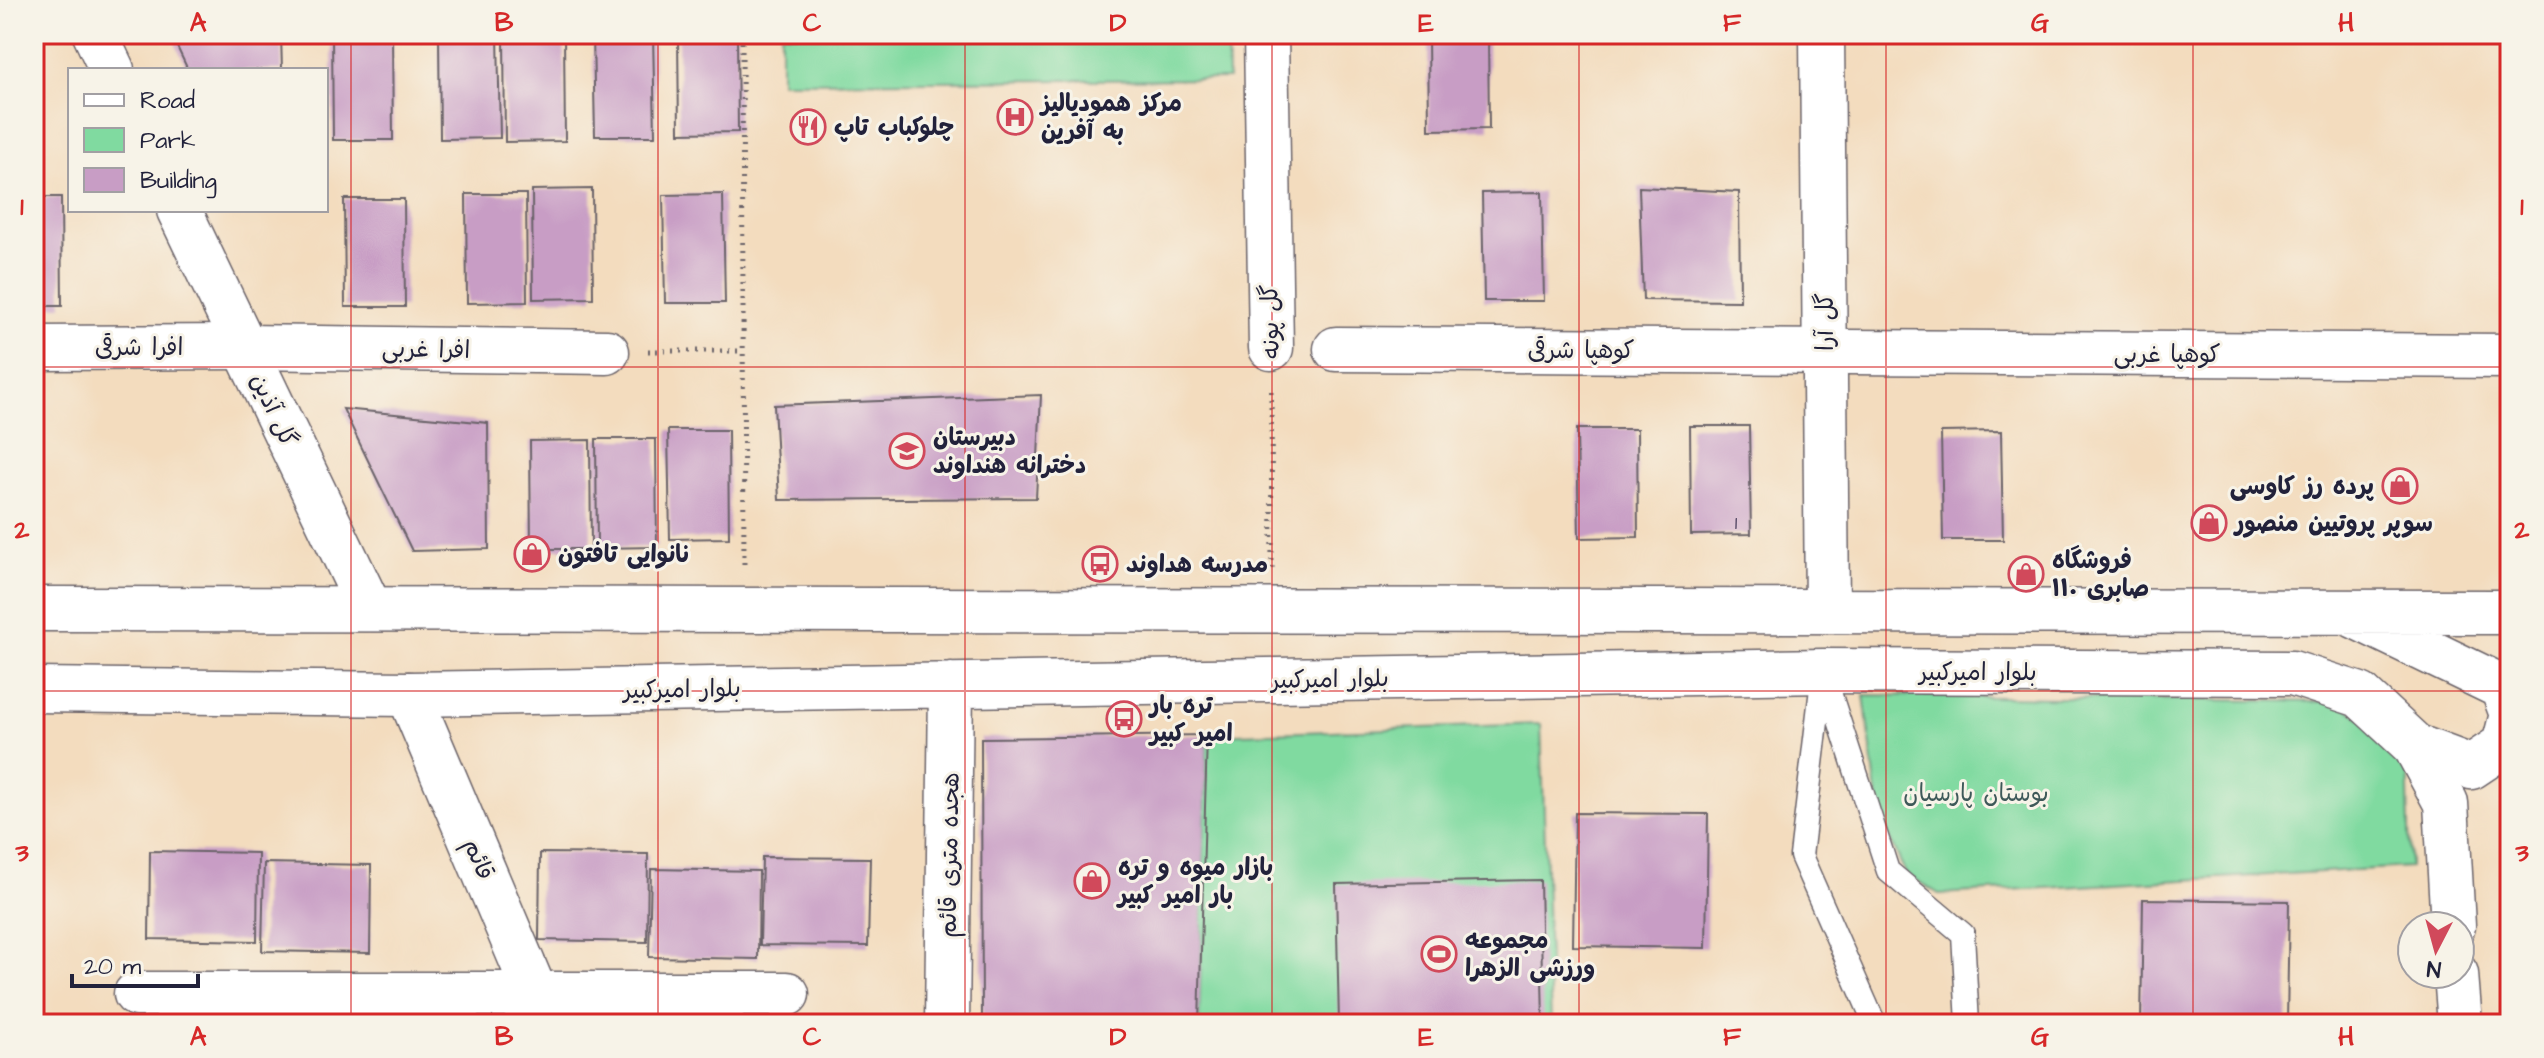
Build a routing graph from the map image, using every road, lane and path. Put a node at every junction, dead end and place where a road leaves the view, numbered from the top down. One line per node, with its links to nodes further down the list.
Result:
1 (95, 34): 5 (main road)
2 (742, 34): 11 (path)
3 (1266, 34): 9 (main road, گل پونه)
4 (1822, 34): 13 (main road, گل آرا)
5 (111, 68)
6 (180, 212): 7 (main road, گل آذین)
7 (244, 347): 8 (main road, افرا شرقی); 12 (main road, افرا غربی); 16 (main road, گل آذین)
8 (34, 348)
9 (1271, 348): 18 (path, گل پونه)
10 (1336, 349): 13 (main road, کوهپا شرقی)
11 (743, 351): 12 (path); 17 (path)
12 (607, 352)
13 (1825, 352): 14 (main road, کوهپا غربی); 19 (main road, گل آرا)
14 (2510, 356)
15 (34, 609): 16 (main road)
16 (370, 609): 17 (main road)
17 (744, 610): 18 (main road)
18 (1272, 610): 19 (main road)
19 (1827, 610): 20 (main road)
20 (2343, 610): 21 (main road); 26 (main road)
21 (2510, 612)
22 (1823, 671): 23 (main road, بلوار امیرکبیر); 28 (main road, بلوار امیرکبیر); 35 (lane); 36 (lane)
23 (951, 685): 25 (main road, بلوار امیرکبیر); 34 (main road, هجده متری قائم)
24 (34, 690): 25 (main road, بلوار امیرکبیر)
25 (409, 694): 33 (main road, قائم)
26 (2510, 709)
27 (2510, 722): 28 (main road)
28 (2415, 746): 29 (main road, بلوار امیرکبیر)
29 (2452, 910)
30 (2457, 990): 37 (main road)
31 (136, 994): 33 (main road)
32 (787, 994): 33 (main road)
33 (542, 1009)
34 (947, 1024)
35 (1875, 1024)
36 (1968, 1024)
37 (2460, 1024)

